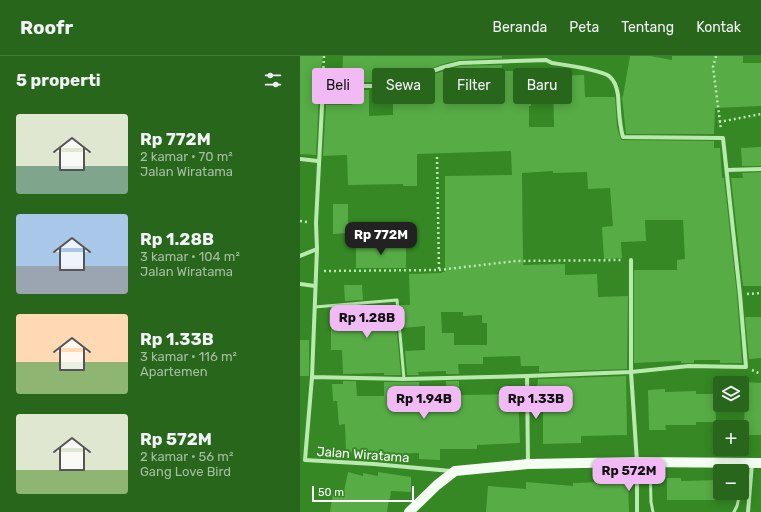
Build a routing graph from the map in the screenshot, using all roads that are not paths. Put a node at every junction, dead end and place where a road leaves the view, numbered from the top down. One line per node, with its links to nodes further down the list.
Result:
1 (300, 159): 2 (street)
2 (318, 161): 4 (street, Jalan Wiratama); 5 (street, Jalan Wiratama)
3 (761, 169): 4 (street)
4 (727, 170): 11 (street)
5 (317, 249): 6 (street); 9 (street, Jalan Wiratama)
6 (300, 256)
7 (631, 260): 11 (street)
8 (300, 284): 9 (street)
9 (315, 286): 10 (street, Jalan Wiratama)
10 (315, 307): 13 (street, Jalan Wiratama); 14 (lane)
11 (631, 372): 12 (street); 17 (street)
12 (528, 376): 14 (street); 20 (street)
13 (312, 377): 14 (street); 16 (street, Jalan Wiratama)
14 (404, 378)
15 (300, 460): 16 (street)
16 (305, 460): 21 (street, Jalan Wiratama)
17 (638, 462): 18 (main road); 20 (main road); 24 (street)
18 (650, 462): 19 (main road); 25 (lane)
19 (752, 463): 27 (street)
20 (528, 464): 21 (main road)
21 (455, 472): 23 (main road)
22 (738, 500): 26 (lane)
23 (409, 512)
24 (637, 512)
25 (653, 512)
26 (734, 512)
27 (748, 512)

